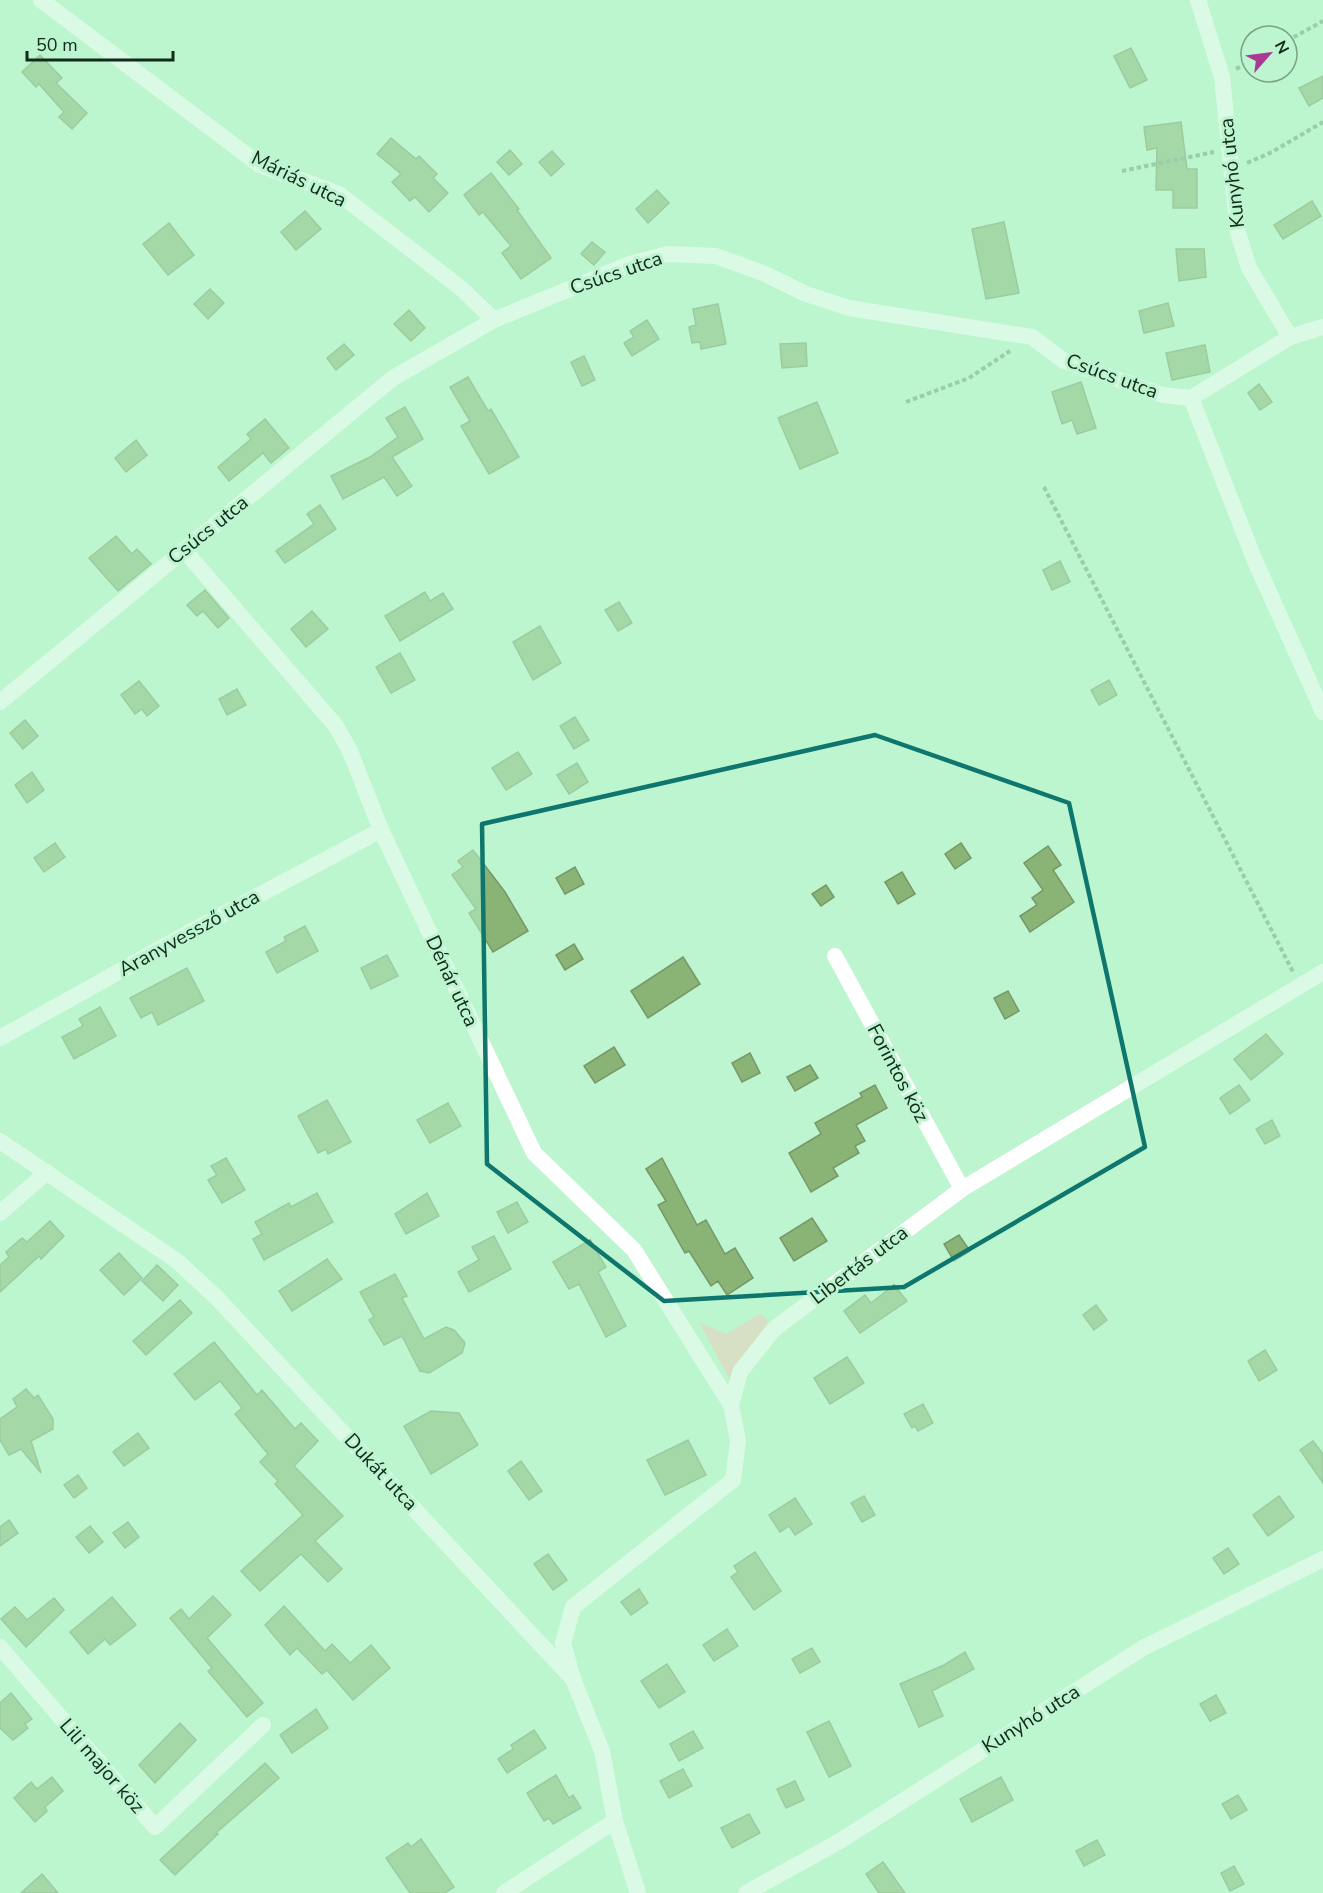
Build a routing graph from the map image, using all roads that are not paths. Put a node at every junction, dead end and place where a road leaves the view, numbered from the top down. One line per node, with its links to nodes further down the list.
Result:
1 (41, 0): 3 (street, Máriás utca)
2 (1198, 0): 5 (street, Kunyhó utca)
3 (494, 320): 6 (street, Csúcs utca); 7 (street, Csúcs utca)
4 (1323, 327): 5 (street)
5 (1290, 337): 6 (street)
6 (1191, 398): 9 (street)
7 (184, 550): 8 (street, Csúcs utca); 10 (street, Dénár utca)
8 (0, 702)
9 (1323, 712)
10 (381, 830): 13 (street, Aranyvessző utca); 18 (street, Dénár utca)
11 (835, 956): 16 (street, Forintos köz)
12 (1323, 972): 16 (street, Libertás utca)
13 (0, 1038)
14 (0, 1141): 15 (street, Dukát utca)
15 (46, 1172): 17 (street); 21 (street, Dukát utca)
16 (962, 1189): 18 (street, Libertás utca)
17 (0, 1213)
18 (731, 1405): 21 (street, Libertás utca)
19 (1323, 1559): 26 (street, Kunyhó utca)
20 (0, 1647): 22 (street, Lili major köz)
21 (573, 1679): 23 (street, Dukát utca)
22 (263, 1725)
23 (615, 1821): 24 (street); 25 (street, Dukát utca)
24 (504, 1893)
25 (639, 1893)
26 (746, 1893)

